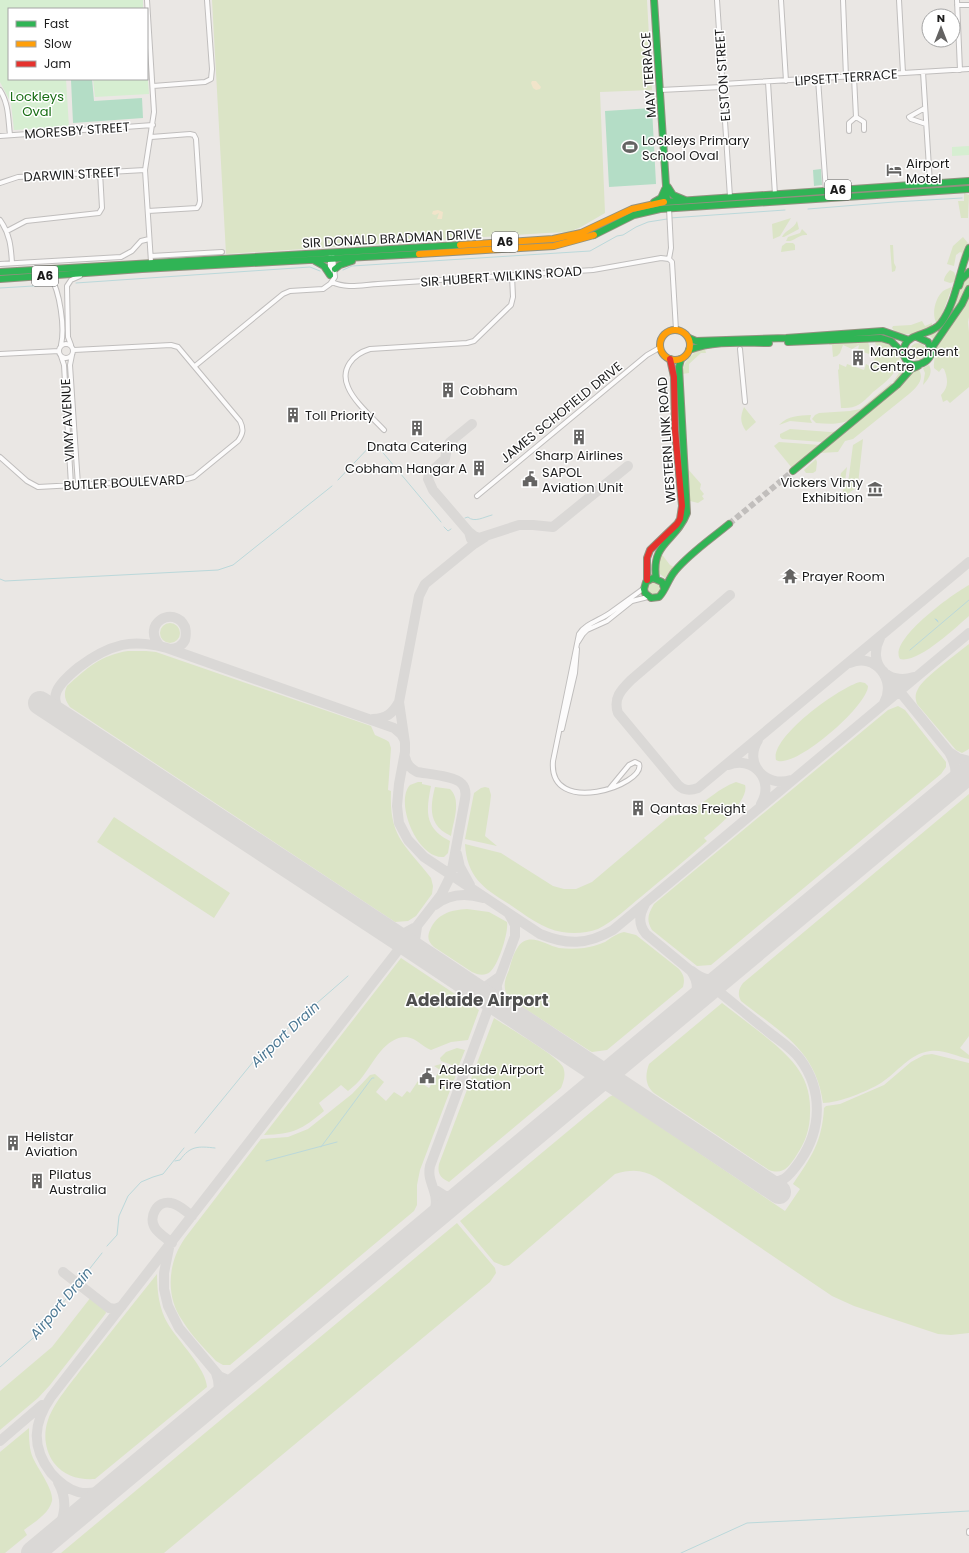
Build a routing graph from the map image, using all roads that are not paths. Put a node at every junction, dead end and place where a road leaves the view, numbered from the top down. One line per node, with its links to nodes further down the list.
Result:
1 (148, 0): 20 (street)
2 (207, 0): 20 (street)
3 (654, 0): 23 (main road, MAY TERRACE)
4 (717, 0): 21 (street, ELSTON STREET)
5 (780, 0): 18 (street)
6 (843, 0): 15 (street)
7 (899, 0): 14 (street)
8 (956, 0): 9 (street)
9 (957, 5): 10 (street); 12 (street)
10 (969, 5)
11 (969, 69): 12 (street, LIPSETT TERRACE)
12 (960, 70): 13 (street, LIPSETT TERRACE)
13 (923, 72): 14 (street, LIPSETT TERRACE); 24 (street)
14 (903, 74): 16 (street, LIPSETT TERRACE)
15 (846, 77): 16 (street, LIPSETT TERRACE); 17 (street, LIPSETT TERRACE)
16 (854, 77): 25 (street)
17 (818, 79): 18 (street, LIPSETT TERRACE); 40 (street)
18 (786, 81): 19 (street, LIPSETT TERRACE)
19 (768, 82): 21 (street, LIPSETT TERRACE); 42 (street)
20 (153, 86): 27 (street)
21 (722, 86): 23 (street, LIPSETT TERRACE); 44 (street, ELSTON STREET)
22 (0, 90): 30 (street)
23 (660, 90): 38 (main road, MAY TERRACE)
24 (925, 108): 26 (street); 26 (street)
25 (856, 117): 28 (street); 29 (street)
26 (926, 124): 37 (street)
27 (153, 126): 30 (street, MORESBY STREET); 32 (street)
28 (864, 130)
29 (849, 131)
30 (10, 135): 31 (street, MORESBY STREET)
31 (0, 136)
32 (151, 136): 33 (street); 51 (street)
33 (145, 170): 34 (street, DARWIN STREET); 51 (street)
34 (100, 172): 36 (street, DARWIN STREET); 53 (street)
35 (969, 180): 37 (main road, SIR DONALD BRADMAN DRIVE / A6)
36 (0, 182)
37 (930, 184): 40 (main road, SIR DONALD BRADMAN DRIVE / A6)
38 (667, 188): 45 (main road, MAY TERRACE); 46 (main road); 47 (main road)
39 (966, 189): 41 (main road, SIR DONALD BRADMAN DRIVE); 43 (main road, SIR DONALD BRADMAN DRIVE / A6)
40 (826, 191): 42 (main road, SIR DONALD BRADMAN DRIVE / A6); 43 (main road)
41 (969, 192)
42 (775, 195): 44 (main road, SIR DONALD BRADMAN DRIVE / A6)
43 (865, 195): 48 (main road, SIR DONALD BRADMAN DRIVE / A6)
44 (730, 197): 46 (main road, SIR DONALD BRADMAN DRIVE / A6)
45 (667, 201): 46 (main road, SIR DONALD BRADMAN DRIVE / A6); 47 (main road, SIR DONALD BRADMAN DRIVE / A6); 48 (main road); 50 (main road)
46 (686, 201)
47 (650, 204): 58 (main road, SIR DONALD BRADMAN DRIVE / A6)
48 (682, 207): 49 (main road, SIR DONALD BRADMAN DRIVE / A6)
49 (669, 208): 50 (main road, SIR DONALD BRADMAN DRIVE / A6); 59 (street)
50 (660, 209): 57 (main road, SIR DONALD BRADMAN DRIVE / A6)
51 (148, 211): 54 (street)
52 (0, 220): 53 (street)
53 (7, 231): 63 (street)
54 (149, 239): 60 (street); 63 (street)
55 (969, 248): 76 (main road)
56 (222, 252): 60 (street, SIR DONALD BRADMAN DRIVE)
57 (380, 256): 58 (main road, SIR DONALD BRADMAN DRIVE / A6); 66 (main road)
58 (332, 257): 60 (main road, SIR DONALD BRADMAN DRIVE / A6); 61 (main road, SIR DONALD BRADMAN DRIVE / A6); 66 (street); 70 (street)
59 (669, 258): 72 (street, SIR HUBERT WILKINS ROAD); 77 (street)
60 (151, 259): 64 (main road); 65 (main road); 67 (main road, SIR DONALD BRADMAN DRIVE / A6)
61 (312, 260): 65 (main road, SIR DONALD BRADMAN DRIVE / A6); 70 (main road)
62 (0, 264): 63 (street)
63 (12, 264)
64 (142, 269): 65 (main road, SIR DONALD BRADMAN DRIVE / A6); 69 (main road, SIR DONALD BRADMAN DRIVE / A6)
65 (157, 269)
66 (335, 269): 74 (street)
67 (0, 272)
68 (969, 272): 76 (main road)
69 (90, 273): 71 (main road, SIR DONALD BRADMAN DRIVE / A6); 81 (street)
70 (330, 275): 74 (street)
71 (50, 276): 73 (main road, SIR DONALD BRADMAN DRIVE / A6); 83 (street)
72 (512, 276): 74 (street, SIR HUBERT WILKINS ROAD); 97 (street)
73 (0, 279)
74 (332, 282): 95 (street)
75 (969, 289): 85 (main road)
76 (949, 308): 78 (main road)
77 (676, 330): 79 (main road); 84 (main road)
78 (917, 337): 80 (main road); 85 (main road)
79 (689, 338): 80 (main road); 87 (main road)
80 (909, 340): 88 (main road)
81 (71, 345): 83 (street); 86 (street)
82 (740, 345): 87 (main road); 88 (main road); 96 (street)
83 (61, 346): 90 (street)
84 (661, 347): 92 (main road); 102 (street, JAMES SCHOFIELD DRIVE)
85 (931, 349): 94 (main road)
86 (74, 350): 91 (street); 95 (street, BUTLER BOULEVARD)
87 (689, 350): 93 (main road)
88 (903, 353): 94 (main road)
89 (0, 354): 90 (street)
90 (60, 354): 91 (street); 100 (street, VIMY AVENUE)
91 (72, 355): 101 (street, VIMY AVENUE)
92 (670, 359): 93 (main road); 105 (main road, WESTERN LINK ROAD)
93 (681, 359): 104 (main road, WESTERN LINK ROAD)
94 (920, 365): 99 (main road)
95 (195, 366): 101 (street, BUTLER BOULEVARD)
96 (745, 402)
97 (384, 430)
98 (0, 457): 100 (street, BUTLER BOULEVARD)
99 (794, 471)
100 (71, 485): 101 (street, BUTLER BOULEVARD)
101 (78, 485)
102 (477, 496)
103 (729, 524): 106 (main road)
104 (656, 578): 105 (main road); 106 (main road)
105 (647, 580): 107 (main road)
106 (664, 588): 108 (main road)
107 (643, 590): 108 (main road); 109 (street)
108 (648, 597): 109 (street)
109 (559, 737): 110 (street)
110 (610, 788): 110 (street)

